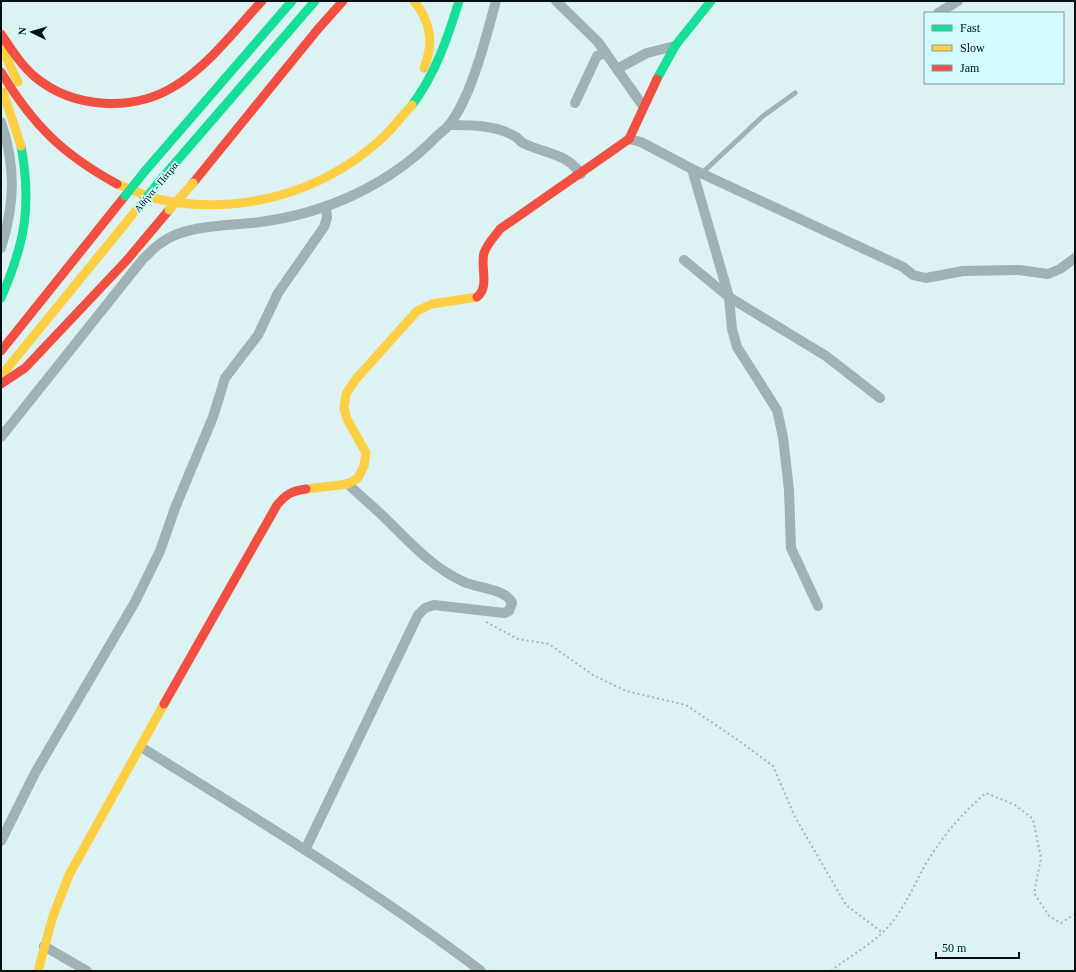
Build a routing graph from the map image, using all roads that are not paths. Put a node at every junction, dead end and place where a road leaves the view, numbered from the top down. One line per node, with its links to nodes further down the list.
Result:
1 (262, 1): 12 (main road)
2 (292, 1): 33 (main road, Αθήνα - Πάτρα, bridge)
3 (316, 1): 34 (main road, Αθήνα - Πάτρα, bridge)
4 (343, 1): 35 (main road, bridge)
5 (414, 1): 14 (main road)
6 (459, 1): 17 (main road)
7 (496, 1): 23 (street)
8 (556, 1): 15 (street)
9 (711, 1): 13 (main road)
10 (958, 1): 11 (street)
11 (940, 12)
12 (1, 34)
13 (675, 46): 16 (street); 21 (main road)
14 (1, 47)
15 (606, 53): 16 (street); 20 (street)
16 (617, 69): 21 (street)
17 (1, 72)
18 (1, 88): 32 (main road)
19 (795, 93): 25 (lane)
20 (574, 103)
21 (643, 106): 24 (main road)
22 (1, 122): 28 (street)
23 (450, 125): 26 (street); 27 (street)
24 (629, 139): 25 (street); 26 (main road)
25 (696, 171): 29 (street); 31 (street)
26 (581, 174): 38 (main road)
27 (326, 207): 37 (street); 41 (street)
28 (1, 248)
29 (1075, 258)
30 (684, 260): 31 (street)
31 (729, 297): 36 (street); 39 (street)
32 (1, 298)
33 (1, 351)
34 (1, 376)
35 (1, 384)
36 (880, 398)
37 (1, 437)
38 (348, 484): 40 (main road); 42 (street)
39 (818, 606)
40 (141, 747): 42 (street); 43 (main road)
41 (1, 841)
42 (305, 850): 46 (street)
43 (44, 946): 44 (main road); 45 (street)
44 (38, 971)
45 (87, 971)
46 (481, 971)

